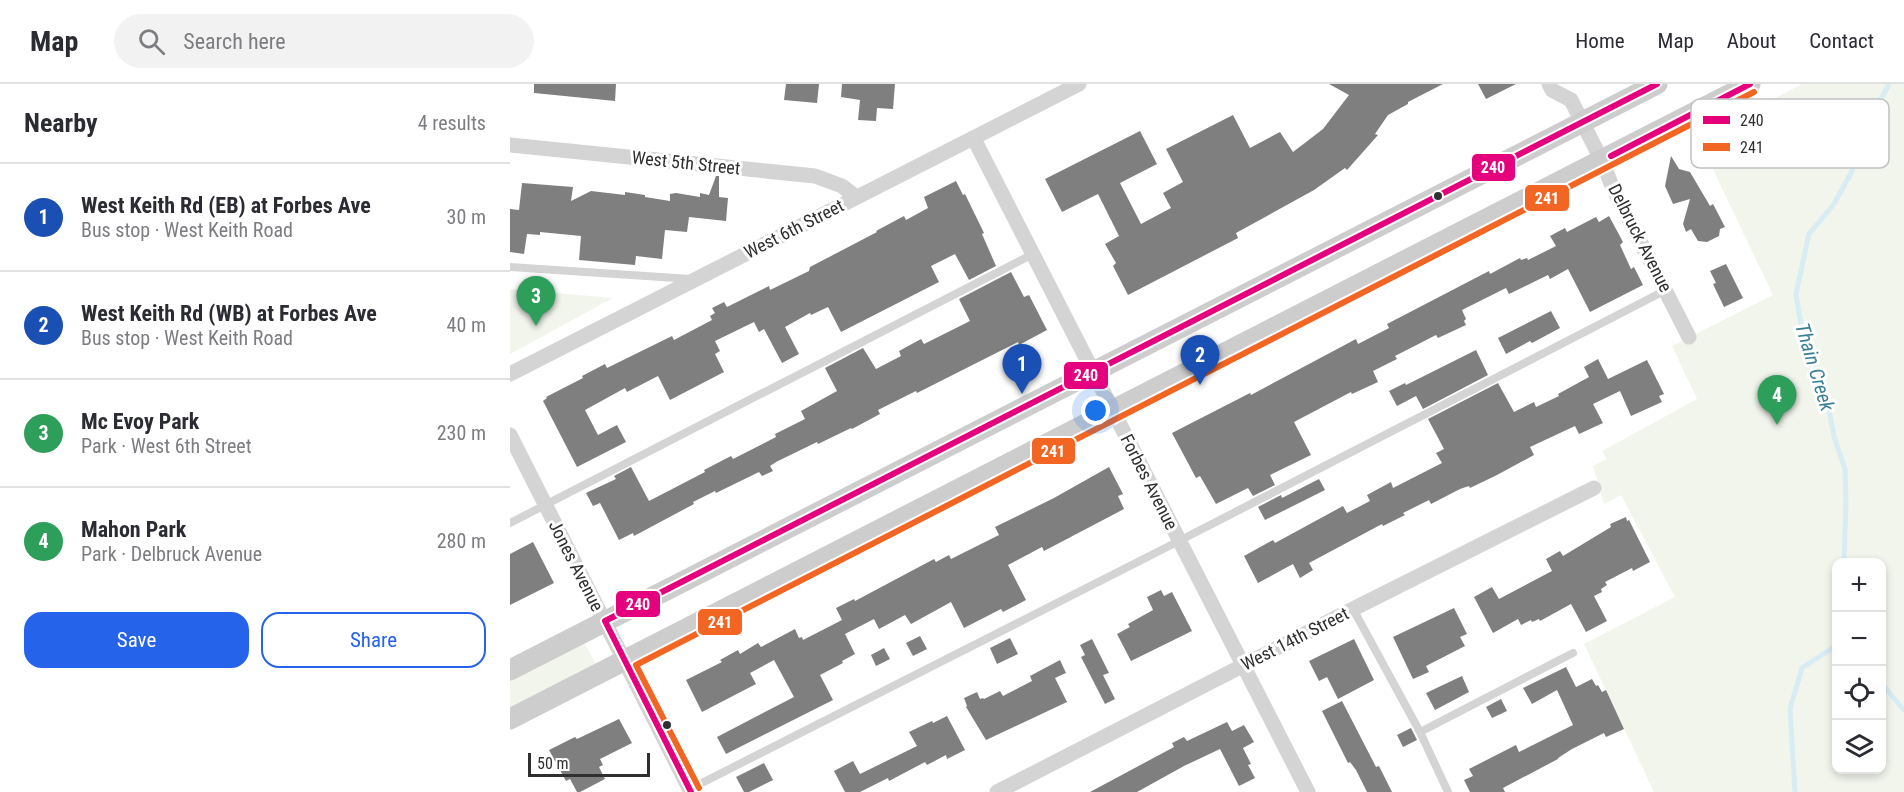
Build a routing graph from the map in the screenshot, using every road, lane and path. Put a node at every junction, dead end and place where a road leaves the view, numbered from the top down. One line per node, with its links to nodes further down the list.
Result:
1 (1079, 84): 8 (street, West 6th Street)
2 (1549, 84): 7 (street, Delbruck Avenue)
3 (1657, 84): 7 (main road)
4 (1750, 84): 5 (main road)
5 (1721, 99)
6 (1691, 114): 10 (main road)
7 (1583, 122): 10 (street, Delbruck Avenue); 17 (main road)
8 (974, 139): 11 (street, West 6th Street); 12 (street, Forbes Avenue)
9 (510, 145): 11 (street, West 5th Street)
10 (1602, 160): 15 (street, Delbruck Avenue); 19 (main road)
11 (856, 197): 14 (street, West 6th Street)
12 (1033, 254): 17 (street, Forbes Avenue); 22 (lane)
13 (510, 267): 14 (lane)
14 (695, 279): 18 (street, West 6th Street)
15 (1666, 290): 16 (street, Delbruck Avenue); 24 (lane)
16 (1689, 337)
17 (1093, 372): 19 (street, Forbes Avenue); 26 (main road)
18 (510, 374)
19 (1112, 410): 24 (street, Forbes Avenue); 28 (main road)
20 (511, 437): 22 (street, Jones Avenue)
21 (1594, 488): 25 (street, West 14th Street)
22 (544, 505): 23 (lane); 26 (street, Jones Avenue)
23 (510, 522)
24 (1179, 541): 29 (street, Forbes Avenue); 33 (lane)
25 (1353, 609): 29 (street, West 14th Street); 32 (lane)
26 (605, 621): 28 (street, Jones Avenue); 30 (main road)
27 (1573, 653): 32 (lane)
28 (624, 660): 31 (main road); 33 (street, Jones Avenue)
29 (1243, 666): 34 (street, West 14th Street); 35 (street, Forbes Avenue)
30 (510, 670)
31 (510, 719)
32 (1419, 732): 36 (lane)
33 (688, 791)
34 (997, 792)
35 (1308, 792)
36 (1448, 792)

